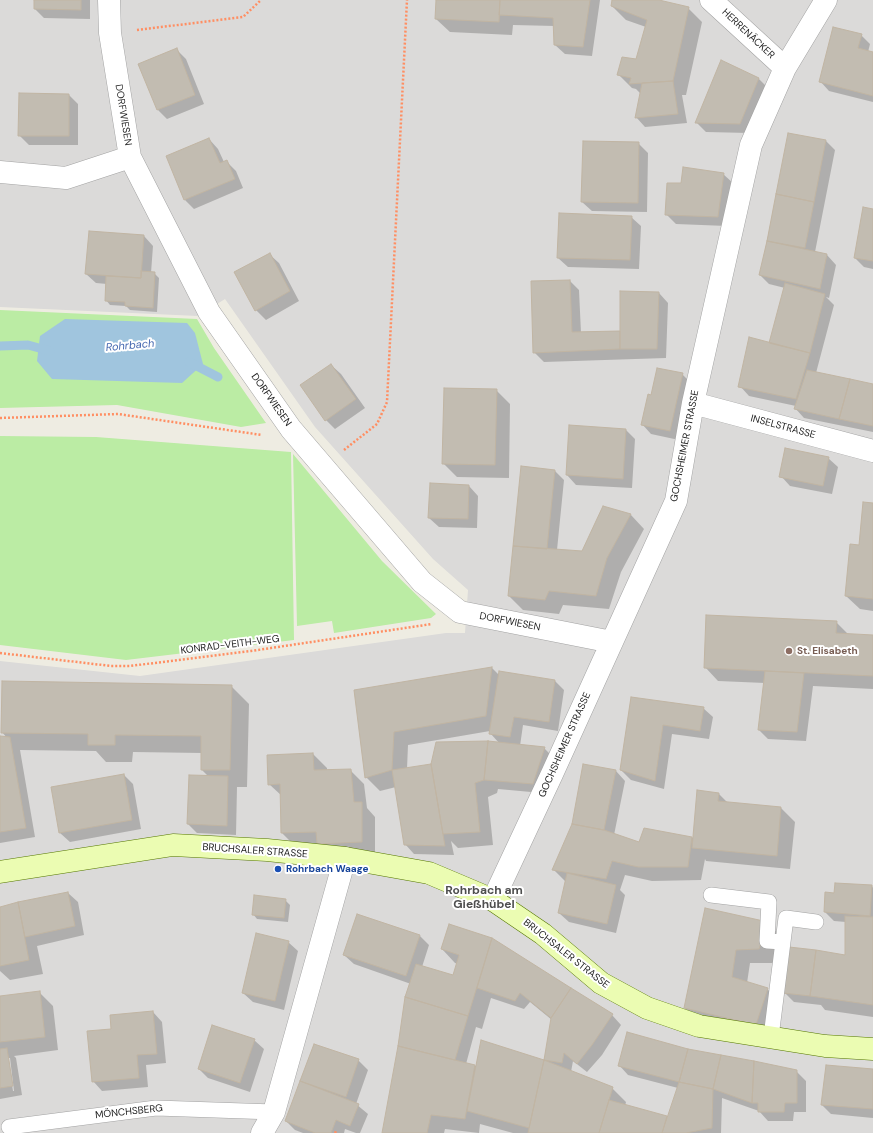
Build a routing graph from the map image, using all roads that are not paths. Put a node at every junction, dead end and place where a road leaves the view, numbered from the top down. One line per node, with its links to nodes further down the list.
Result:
1 (108, 0): 5 (street, DORFWIESEN)
2 (712, 0): 4 (street, HERRENÄCKER)
3 (826, 0): 4 (street, GOCHSHEIMER STRASSE)
4 (785, 68): 7 (street, GOCHSHEIMER STRASSE)
5 (130, 157): 6 (street); 9 (street, DORFWIESEN)
6 (0, 172)
7 (693, 404): 8 (street, INSELSTRASSE); 9 (street, GOCHSHEIMER STRASSE)
8 (873, 451)
9 (612, 642): 13 (street, GOCHSHEIMER STRASSE)
10 (345, 858): 11 (main road, BRUCHSALER STRASSE); 13 (main road, BRUCHSALER STRASSE); 18 (street)
11 (0, 872)
12 (711, 895): 15 (lane)
13 (493, 900): 16 (main road, BRUCHSALER STRASSE)
14 (816, 922): 15 (lane)
15 (783, 942): 16 (lane)
16 (771, 1037): 17 (main road, BRUCHSALER STRASSE)
17 (873, 1049)
18 (274, 1112): 19 (lane, MÖNCHSBERG); 20 (street)
19 (9, 1127)
20 (262, 1133)

